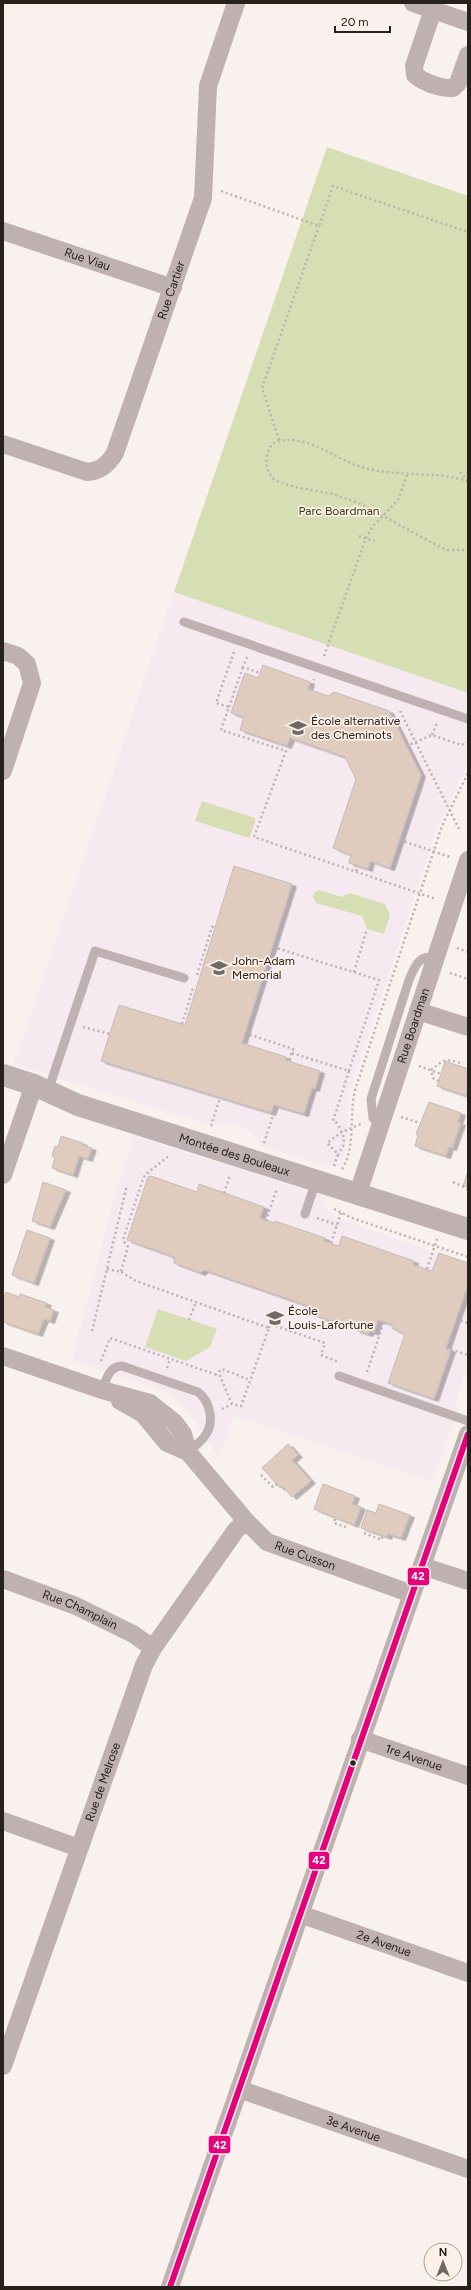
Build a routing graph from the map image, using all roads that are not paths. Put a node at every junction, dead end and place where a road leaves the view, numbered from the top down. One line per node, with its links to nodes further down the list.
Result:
1 (236, 3): 7 (street, Rue Cartier)
2 (413, 3): 3 (street)
3 (433, 10): 4 (street); 5 (street)
4 (468, 22)
5 (468, 55)
6 (3, 231): 7 (street, Rue Viau)
7 (172, 288): 8 (street, Rue Cartier)
8 (3, 444)
9 (184, 622): 11 (lane)
10 (3, 651): 12 (street)
11 (468, 719)
12 (3, 771)
13 (468, 860): 14 (street, Rue Boardman)
14 (440, 965): 16 (street, Rue Boardman); 20 (lane)
15 (184, 978): 19 (lane)
16 (418, 1011): 17 (street); 20 (street, Rue Boardman)
17 (468, 1027)
18 (3, 1075): 19 (street, Montée des Bouleaux)
19 (41, 1088): 21 (street, Montée des Bouleaux); 22 (street)
20 (380, 1124): 23 (street, Rue Boardman)
21 (325, 1174): 23 (street, Montée des Bouleaux); 24 (lane)
22 (3, 1175)
23 (350, 1200): 25 (street, Montée des Bouleaux)
24 (305, 1214)
25 (468, 1229)
26 (3, 1356): 28 (street, Rue Cusson)
27 (339, 1376): 29 (lane)
28 (102, 1390): 31 (street, Rue Cusson); 31 (lane)
29 (468, 1421)
30 (468, 1434): 33 (street)
31 (188, 1452): 32 (street, Rue Cusson)
32 (246, 1521): 36 (street, Rue Cusson); 37 (street, Rue de Melrose)
33 (422, 1566): 35 (street); 36 (street)
34 (3, 1580): 37 (street, Rue Champlain)
35 (468, 1581)
36 (412, 1594): 38 (street)
37 (154, 1648): 41 (street, Rue de Melrose)
38 (360, 1739): 39 (street, 1re Avenue); 42 (street)
39 (468, 1776)
40 (3, 1821): 41 (street)
41 (79, 1848): 44 (street, Rue de Melrose)
42 (300, 1914): 43 (street, 2e Avenue); 45 (street)
43 (468, 1973)
44 (3, 2066)
45 (238, 2089): 46 (street, 3e Avenue); 47 (street)
46 (468, 2169)
47 (170, 2287)

